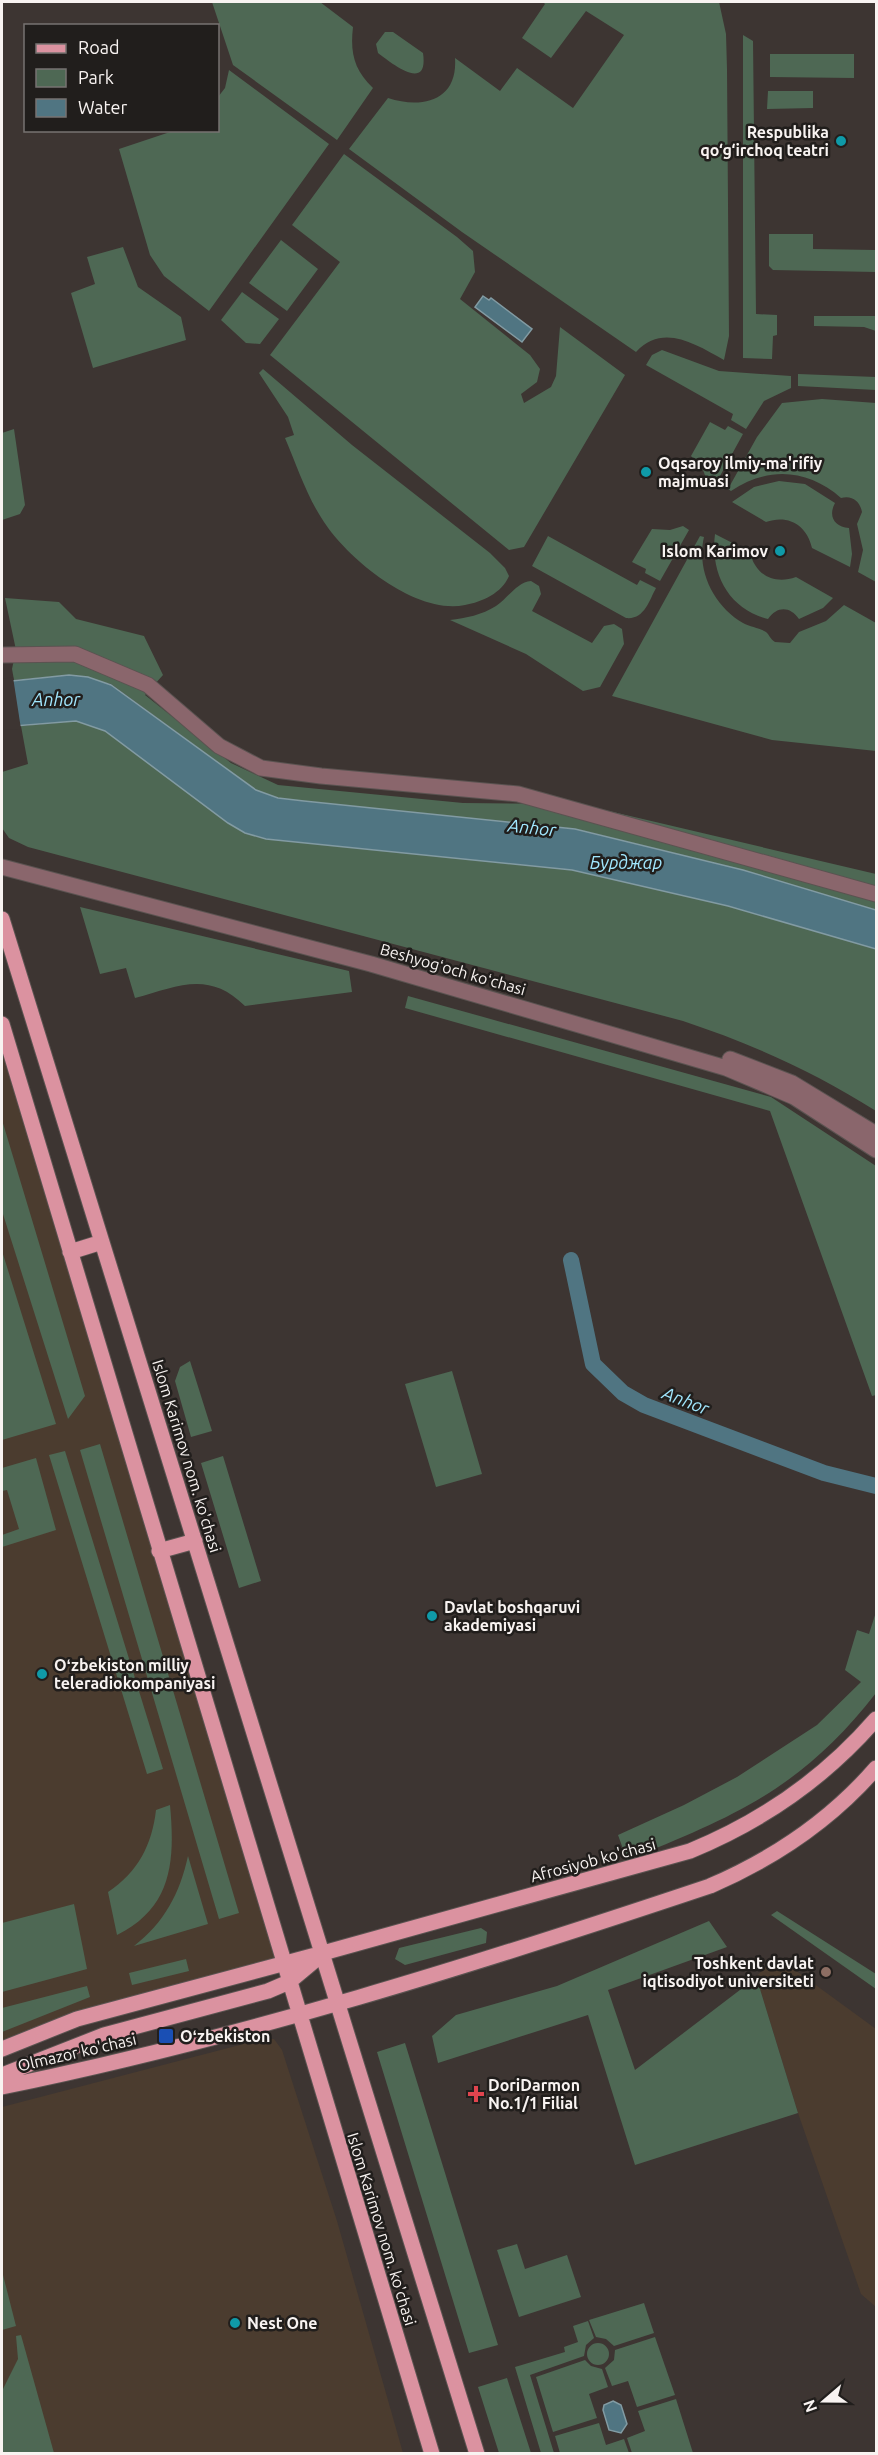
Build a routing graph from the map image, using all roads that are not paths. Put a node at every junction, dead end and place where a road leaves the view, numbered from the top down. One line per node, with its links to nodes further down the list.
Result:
1 (2, 655): 4 (street)
2 (2, 857): 7 (street, Beshyogʻoch koʻchasi)
3 (2, 867): 8 (street, Beshyogʻoch koʻchasi)
4 (876, 894)
5 (2, 919): 9 (main road, Islom Karimov nom. ko'chasi)
6 (2, 1024): 10 (main road)
7 (876, 1134)
8 (876, 1150)
9 (102, 1242): 10 (main road); 11 (main road, Islom Karimov nom. ko'chasi)
10 (70, 1252): 12 (main road)
11 (195, 1541): 12 (main road); 15 (main road, Islom Karimov nom. ko'chasi)
12 (159, 1551): 16 (main road)
13 (876, 1719): 15 (main road, Afrosiyob ko'chasi)
14 (876, 1768): 18 (main road)
15 (323, 1953): 16 (main road, Afrosiyob ko'chasi); 17 (main road); 18 (main road, Islom Karimov nom. ko'chasi)
16 (283, 1964): 17 (main road, Islom Karimov nom. ko'chasi); 20 (main road, Olmazor ko'chasi)
17 (289, 1982): 19 (main road, Islom Karimov nom. ko'chasi); 21 (main road)
18 (339, 2004): 19 (main road); 24 (main road, Islom Karimov nom. ko'chasi)
19 (299, 2015): 22 (main road, Olmazor ko'chasi); 23 (main road, Islom Karimov nom. ko'chasi)
20 (2, 2049)
21 (2, 2074)
22 (2, 2087)
23 (432, 2454)
24 (477, 2454)

